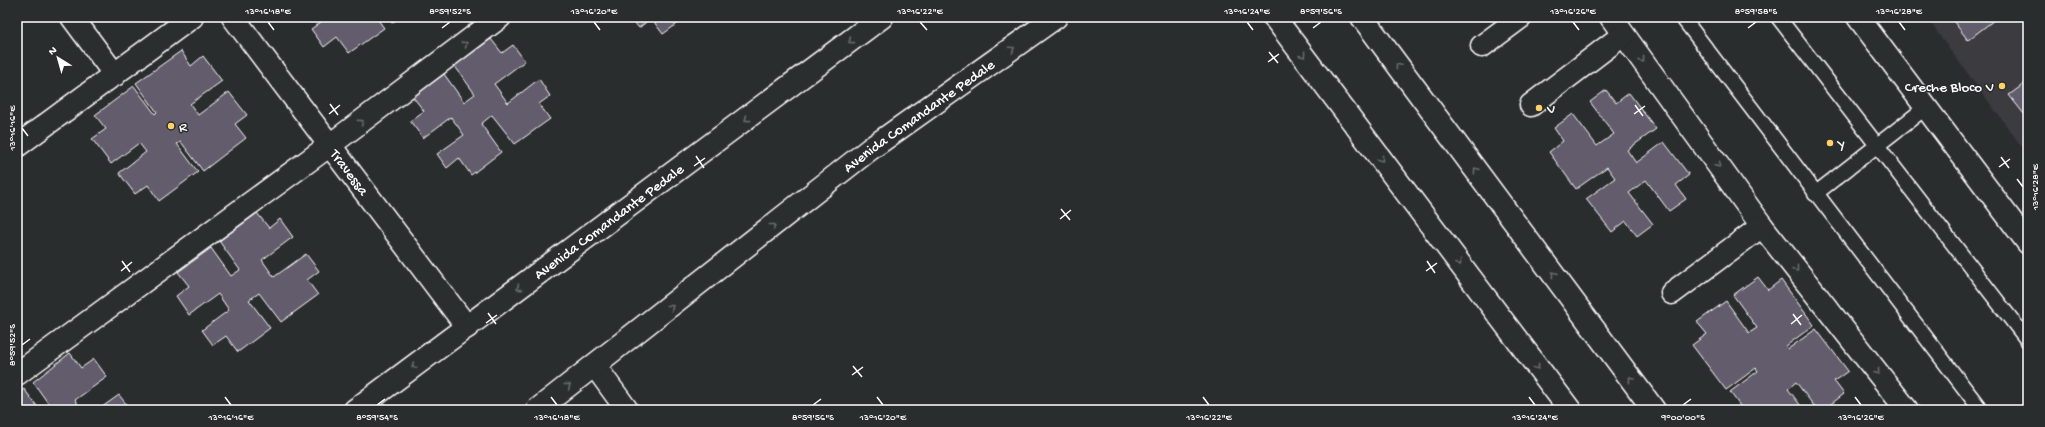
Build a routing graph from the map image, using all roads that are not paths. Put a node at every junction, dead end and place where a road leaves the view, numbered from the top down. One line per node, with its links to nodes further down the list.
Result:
1 (72, 17): 16 (street)
2 (192, 17): 16 (street)
3 (233, 17): 20 (street, Travessa)
4 (500, 17): 20 (street, one-way to 4)
5 (882, 17): 26 (street, Avenida Comandante Pedale, one-way to 26)
6 (1056, 17): 28 (street, Avenida Comandante Pedale, one-way to 6)
7 (1274, 17): 33 (street, one-way to 33)
8 (1362, 17): 34 (street, one-way to 8)
9 (1521, 17): 15 (street)
10 (1611, 17): 14 (street)
11 (1682, 17): 22 (lane)
12 (1778, 17): 21 (lane)
13 (1858, 17): 18 (street)
14 (1623, 35): 17 (street); 23 (street, one-way to 23)
15 (1482, 46)
16 (115, 75): 19 (street)
17 (1530, 104)
18 (1925, 108): 21 (lane); 24 (street)
19 (17, 146)
20 (330, 146): 26 (street, Travessa); 29 (street)
21 (1877, 146): 22 (lane); 27 (lane)
22 (1816, 194): 36 (lane)
23 (1762, 226): 25 (street); 35 (street, one-way to 35)
24 (2028, 243)
25 (1672, 293)
26 (467, 327): 30 (street, Avenida Comandante Pedale, one-way to 30)
27 (2028, 341)
28 (595, 366): 31 (street, Avenida Comandante Pedale, one-way to 28); 32 (street)
29 (17, 374)
30 (355, 410)
31 (537, 410)
32 (627, 410)
33 (1570, 410)
34 (1654, 410)
35 (1907, 410)
36 (1981, 410)

